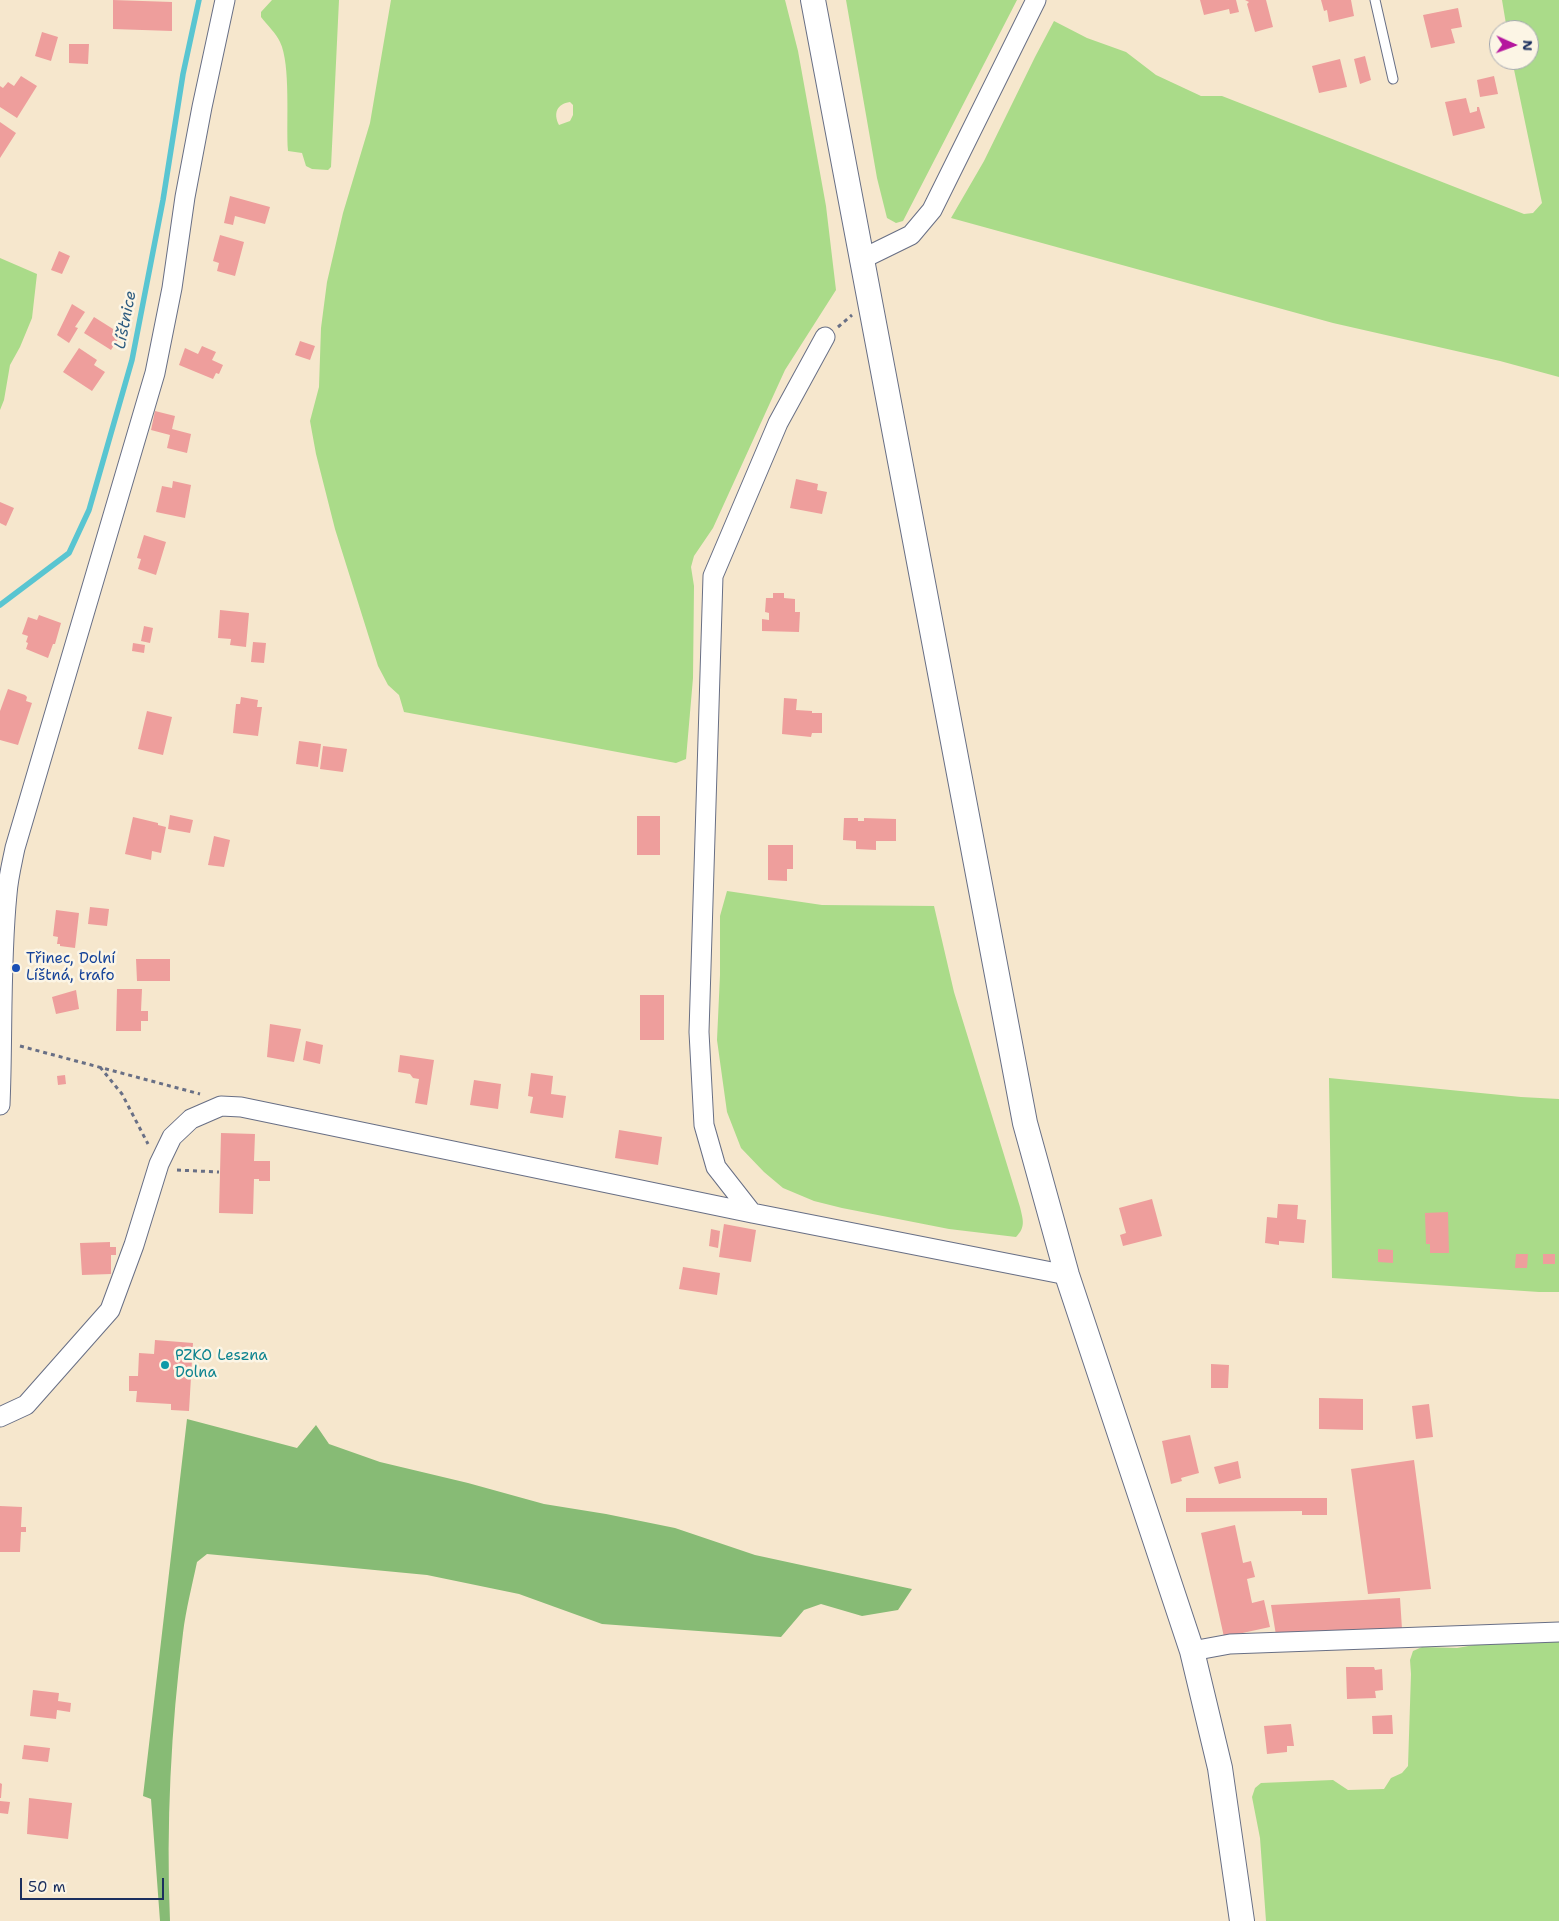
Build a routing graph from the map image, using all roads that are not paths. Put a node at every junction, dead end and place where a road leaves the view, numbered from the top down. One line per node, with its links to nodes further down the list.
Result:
1 (225, 0): 8 (street)
2 (813, 0): 6 (street)
3 (1036, 0): 6 (street)
4 (1375, 0): 5 (lane)
5 (1393, 79)
6 (860, 260): 11 (street)
7 (826, 337): 10 (street)
8 (1, 987): 9 (street)
9 (0, 1105)
10 (752, 1213): 11 (street); 12 (street)
11 (1067, 1275): 14 (street)
12 (0, 1417)
13 (1559, 1632): 14 (street)
14 (1192, 1651): 15 (street)
15 (1242, 1921)

